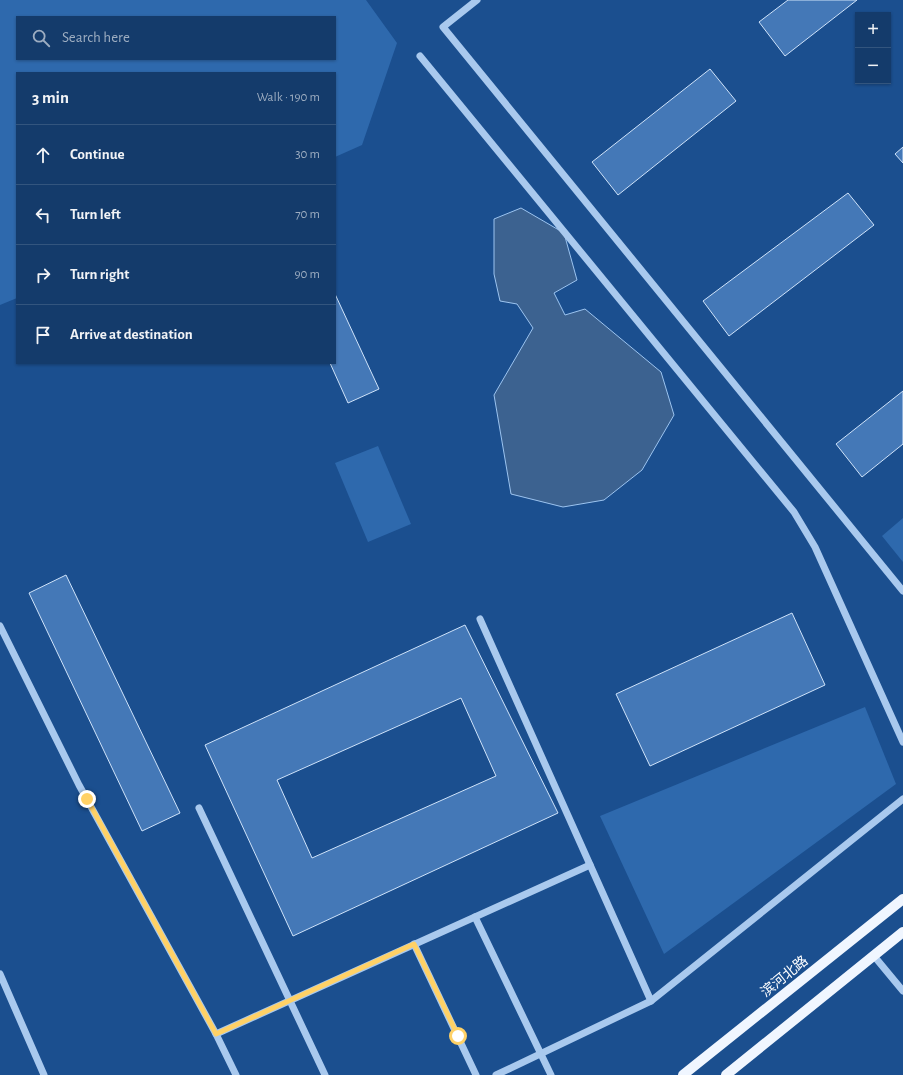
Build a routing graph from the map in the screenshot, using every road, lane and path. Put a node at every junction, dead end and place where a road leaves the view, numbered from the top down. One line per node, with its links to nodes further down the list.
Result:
1 (477, 0): 3 (street)
2 (420, 56): 6 (street)
3 (903, 591)
4 (480, 619): 9 (street)
5 (0, 626): 19 (street)
6 (903, 742)
7 (903, 799): 18 (street)
8 (199, 808): 17 (street)
9 (590, 865): 11 (street); 18 (street)
10 (903, 899): 27 (main road, 滨河北路)
11 (475, 917): 13 (street); 20 (street)
12 (902, 934): 14 (main road)
13 (414, 944): 17 (street); 24 (street)
14 (874, 956): 16 (street); 28 (main road)
15 (0, 974): 21 (street)
16 (903, 991)
17 (289, 1001): 19 (street); 23 (street)
18 (651, 1001): 20 (street)
19 (216, 1034): 22 (street)
20 (541, 1055): 25 (street); 26 (street)
21 (44, 1075)
22 (236, 1075)
23 (325, 1075)
24 (476, 1075)
25 (496, 1075)
26 (551, 1075)
27 (683, 1075)
28 (726, 1075)

